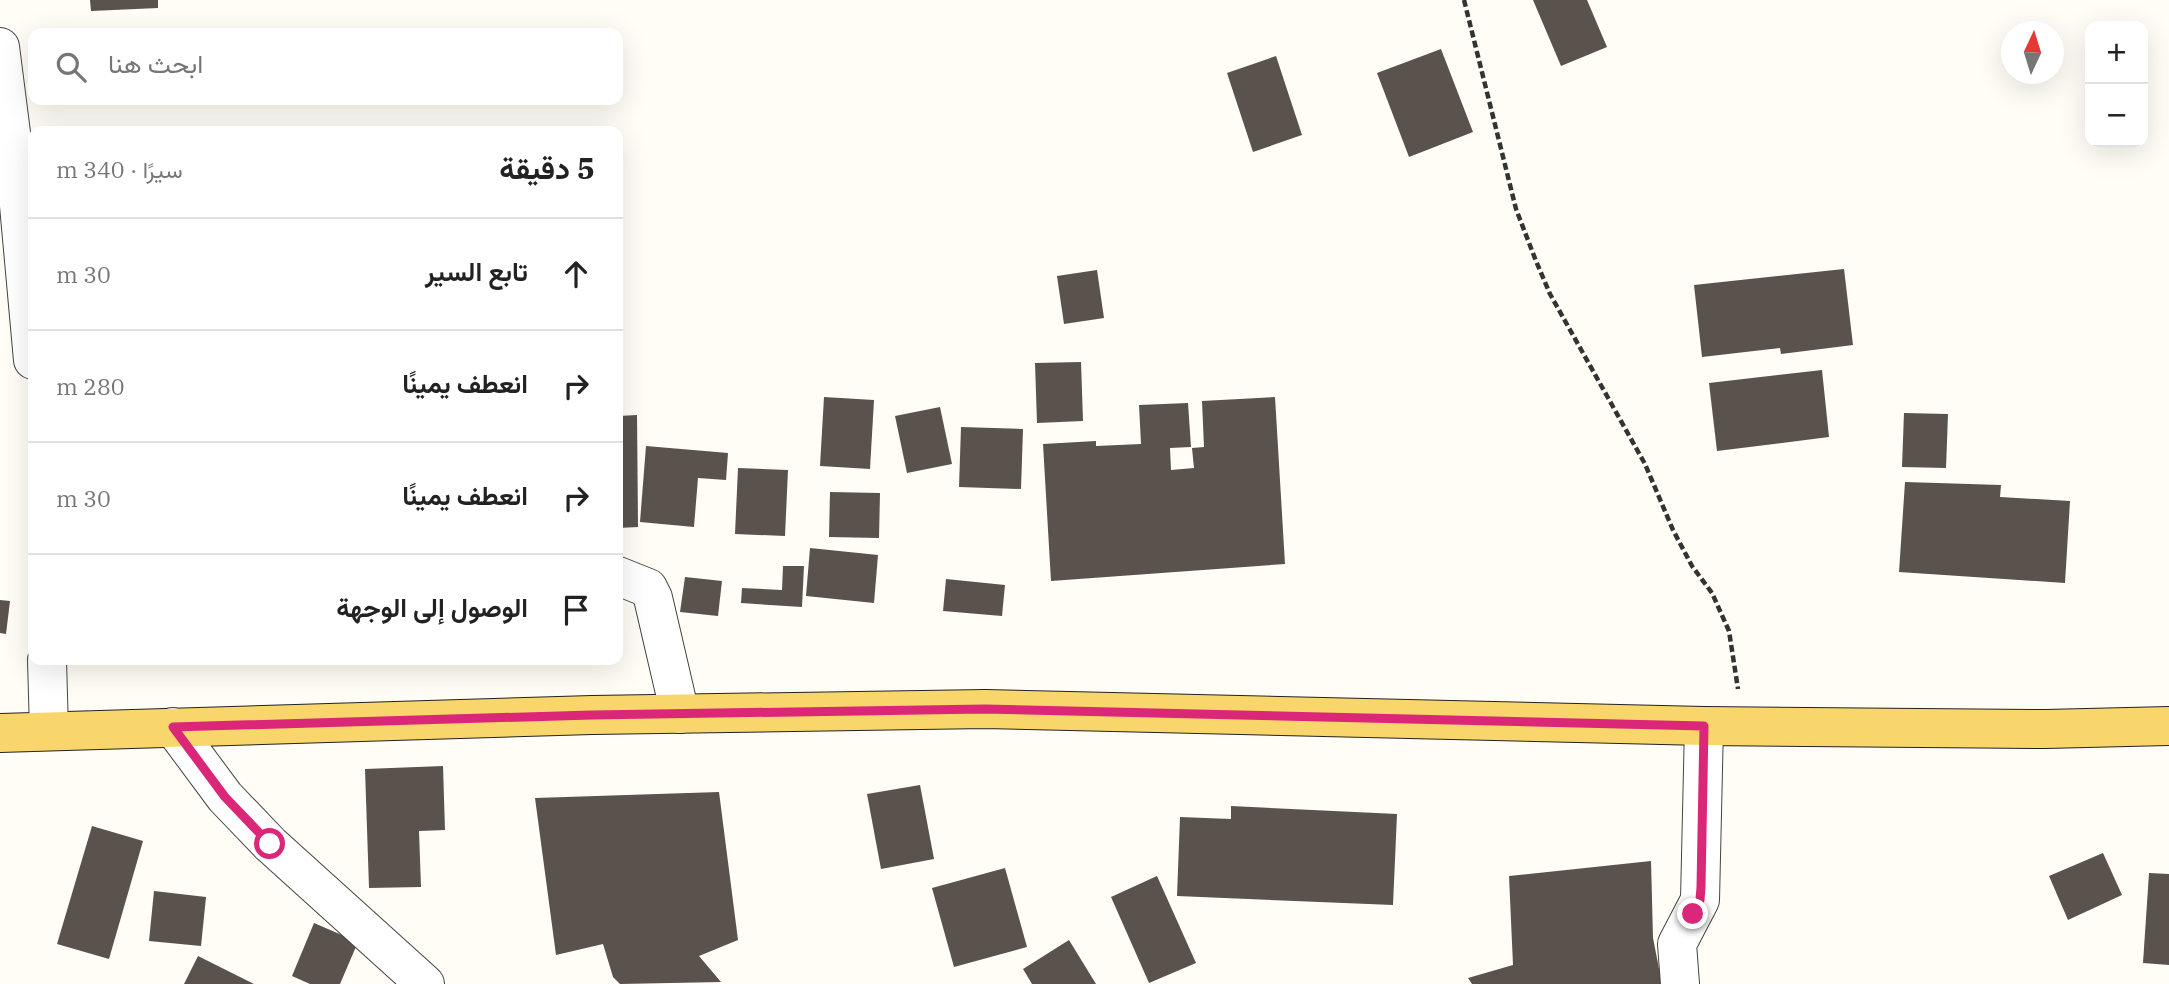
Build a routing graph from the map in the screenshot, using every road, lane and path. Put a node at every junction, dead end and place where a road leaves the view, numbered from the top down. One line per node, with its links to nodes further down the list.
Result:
1 (1464, 0): 7 (path)
2 (0, 47): 3 (street)
3 (28, 305)
4 (623, 578): 6 (street)
5 (47, 665): 11 (street)
6 (680, 714): 8 (main road); 10 (main road)
7 (1743, 725): 8 (main road); 9 (main road)
8 (1704, 726): 14 (street)
9 (2169, 726)
10 (173, 727): 11 (main road); 13 (street)
11 (49, 731): 12 (main road)
12 (0, 733)
13 (425, 984)
14 (1680, 984)

